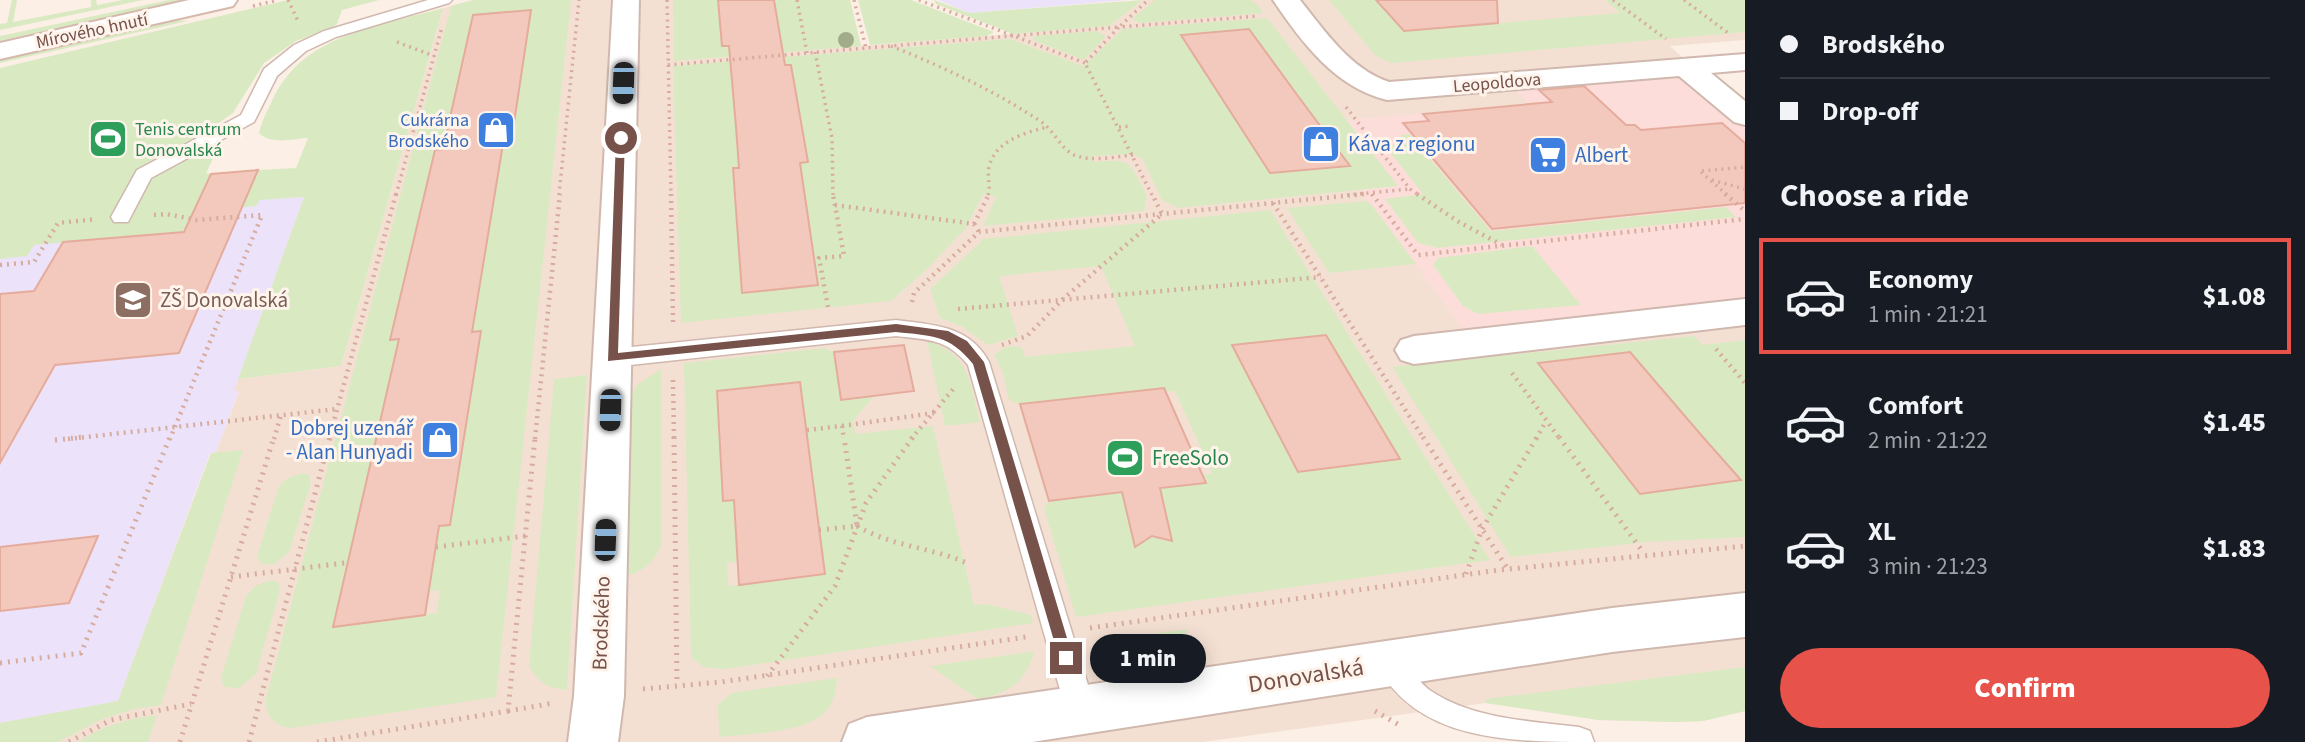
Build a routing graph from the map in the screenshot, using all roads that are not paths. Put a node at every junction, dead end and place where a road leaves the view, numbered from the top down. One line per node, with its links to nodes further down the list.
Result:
1 (224, 0): 6 (street, Mírového hnutí)
2 (626, 0): 12 (street, Brodského)
3 (1286, 0): 7 (street, Leopoldova)
4 (445, 8): 9 (lane)
5 (1739, 49): 7 (street, Leopoldova)
6 (0, 51)
7 (1686, 67): 8 (street)
8 (1745, 116)
9 (121, 217)
10 (1745, 312): 11 (street)
11 (1414, 350)
12 (612, 358): 15 (lane); 16 (street, Brodského)
13 (1745, 615): 14 (street, Donovalská)
14 (1390, 663): 15 (street, Donovalská); 18 (lane)
15 (1081, 710): 17 (street, Donovalská)
16 (593, 742)
17 (867, 742)
18 (1579, 742)

